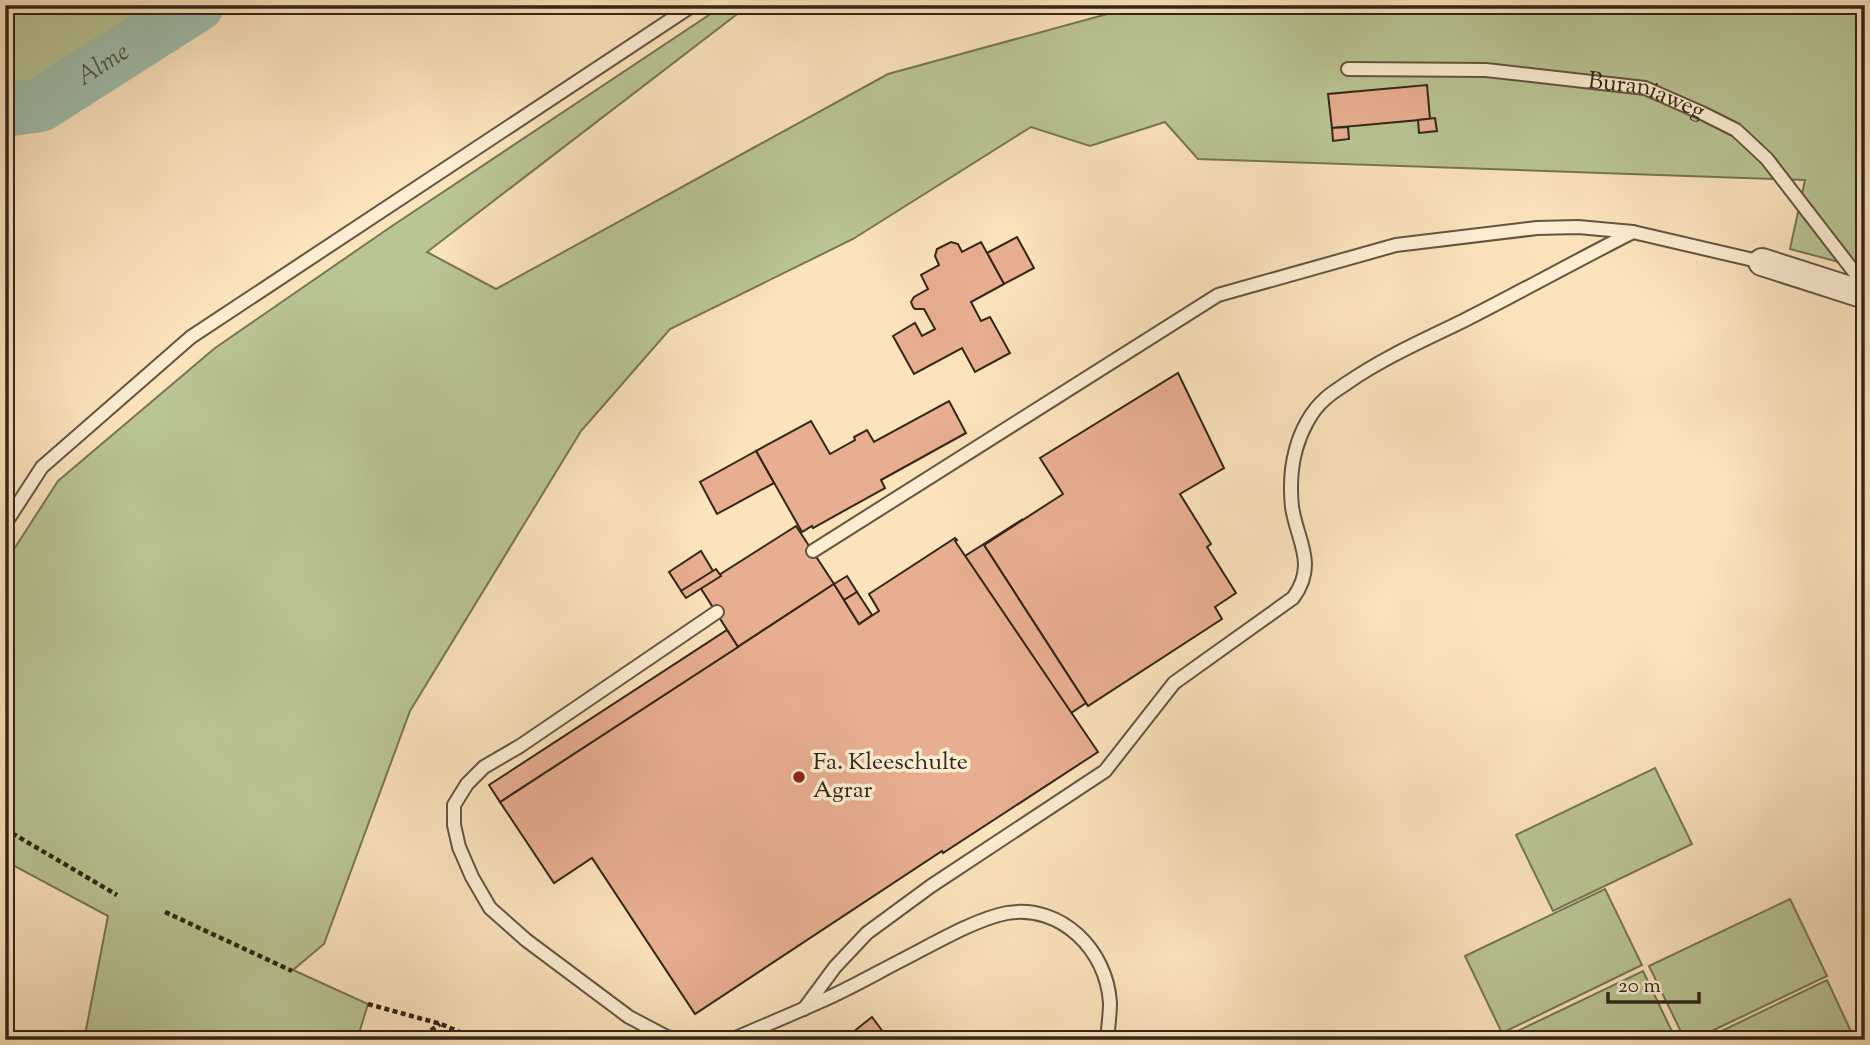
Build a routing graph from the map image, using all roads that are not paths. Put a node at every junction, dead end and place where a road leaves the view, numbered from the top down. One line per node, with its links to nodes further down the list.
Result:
1 (693, 5): 7 (lane)
2 (1348, 69): 5 (lane, Buraniaweg)
3 (1633, 232): 4 (lane); 8 (lane); 10 (lane)
4 (1762, 262): 6 (street)
5 (1865, 286)
6 (1865, 295)
7 (5, 524)
8 (813, 551)
9 (717, 612): 11 (lane)
10 (804, 1009): 12 (lane); 13 (lane)
11 (681, 1040)
12 (731, 1040)
13 (1107, 1040)

